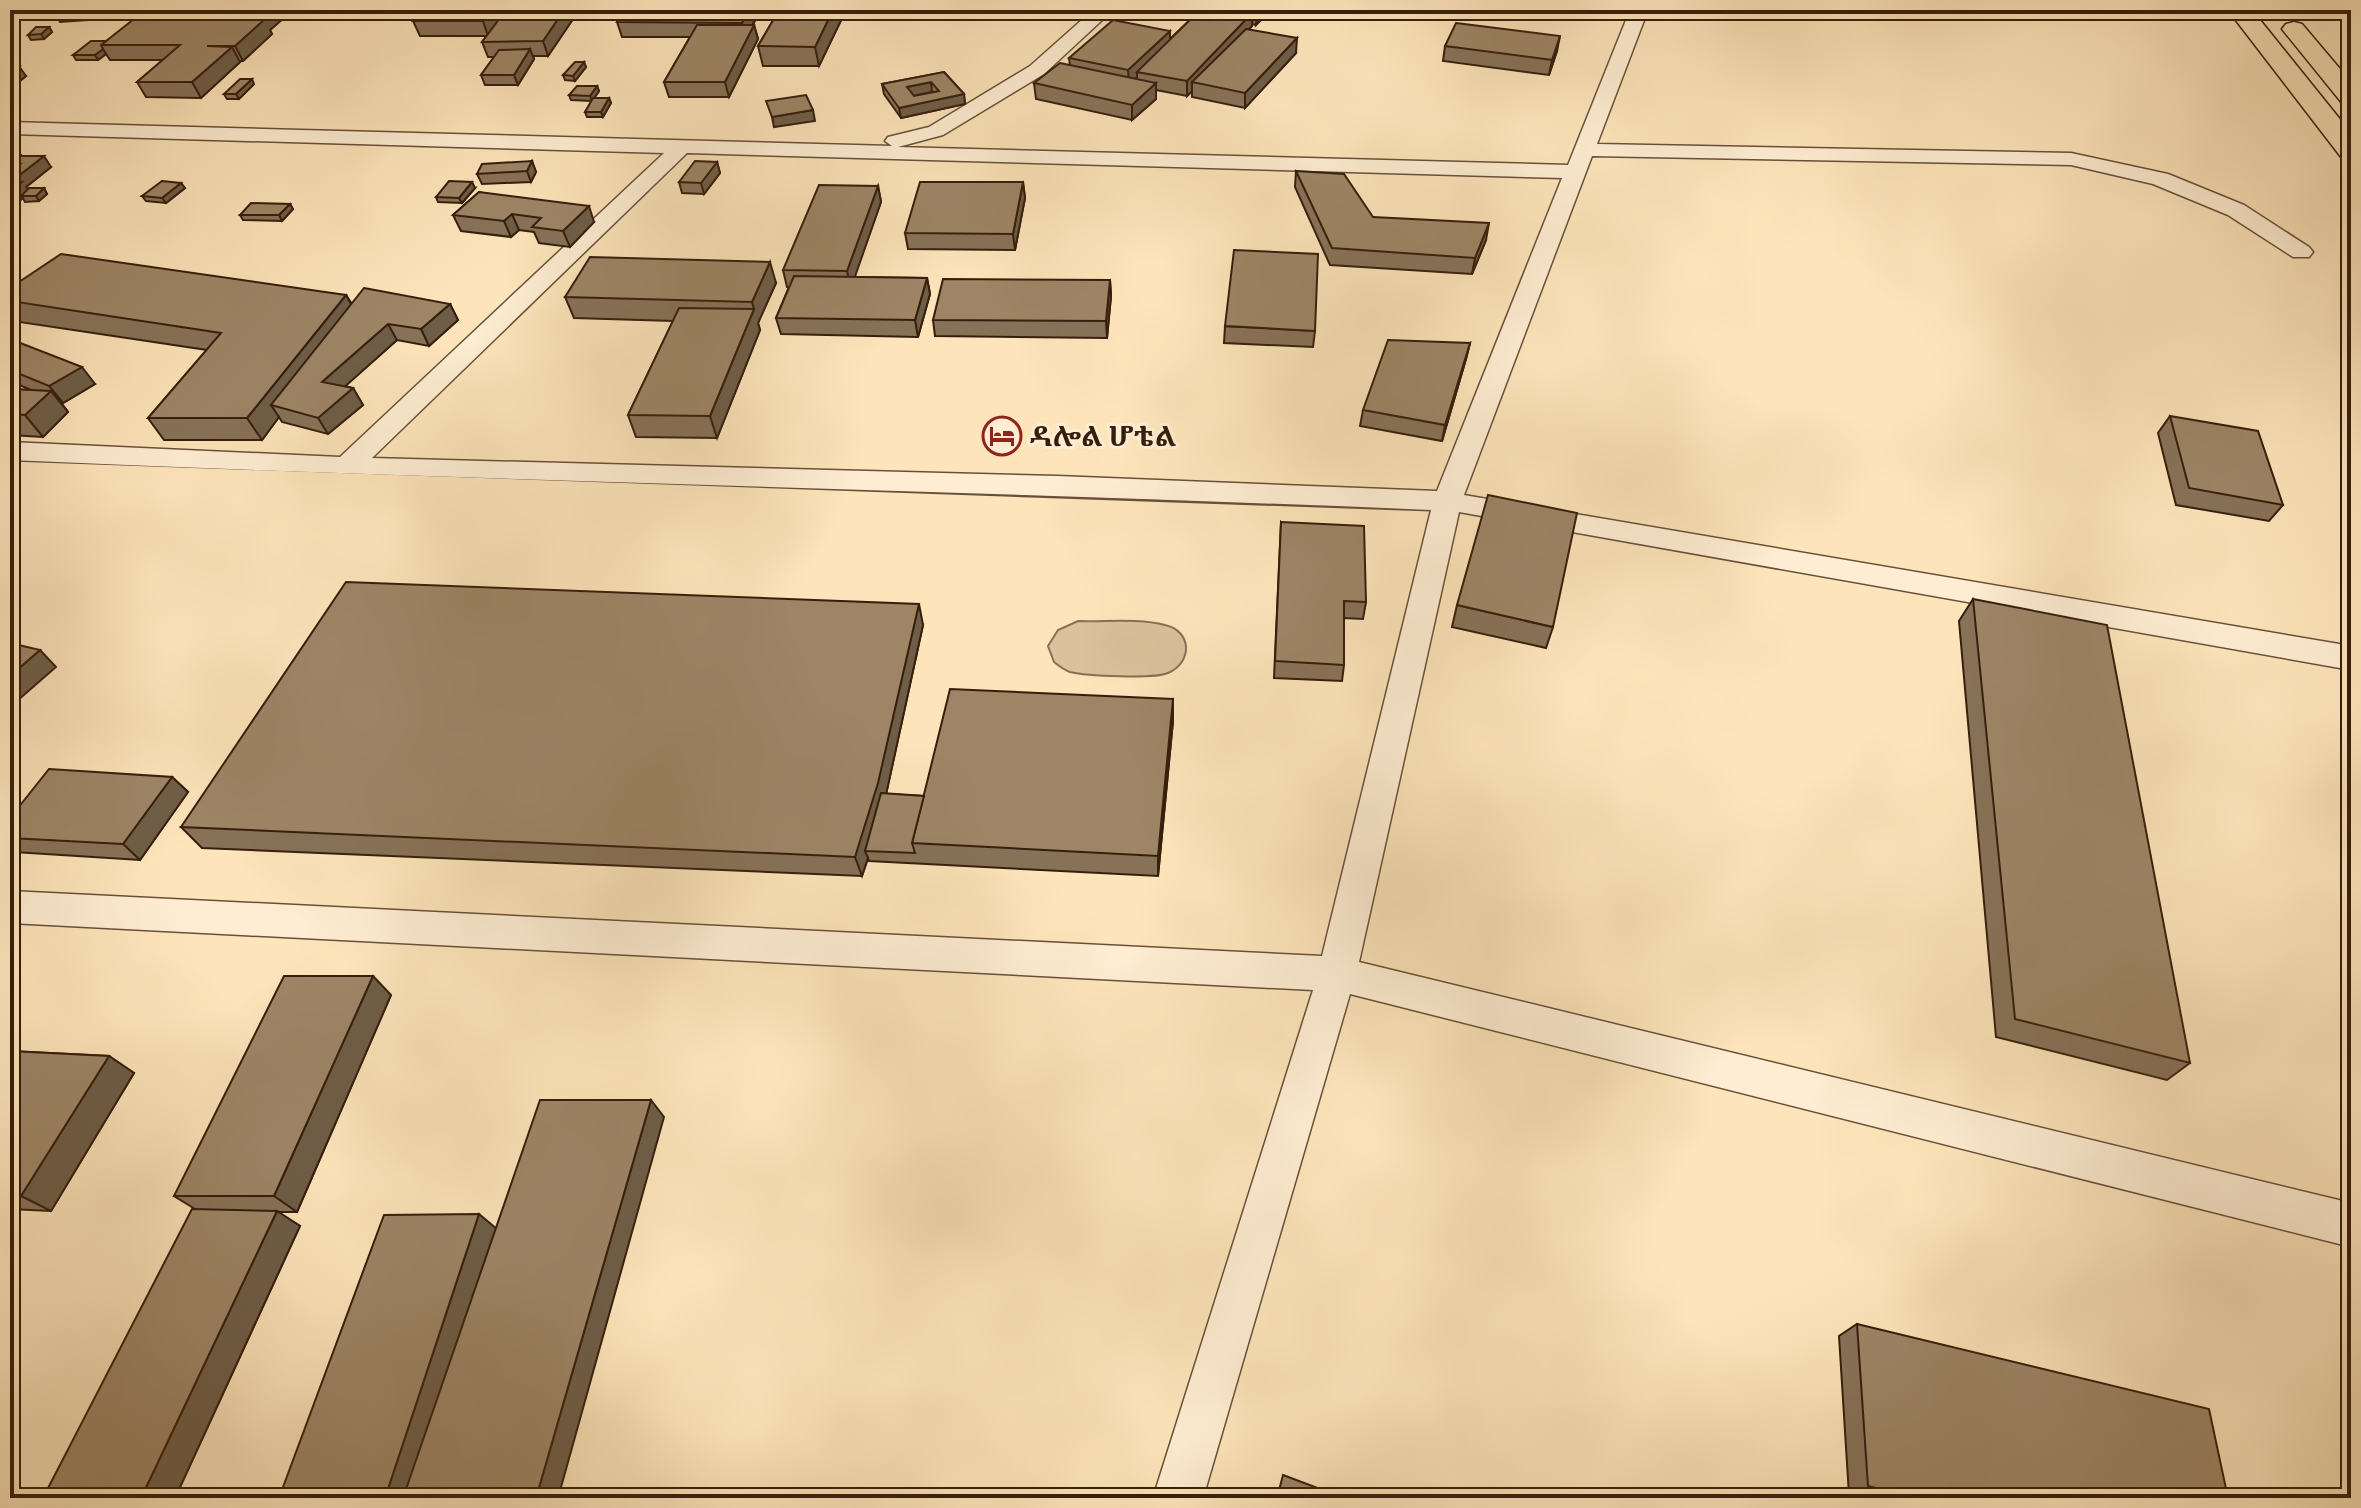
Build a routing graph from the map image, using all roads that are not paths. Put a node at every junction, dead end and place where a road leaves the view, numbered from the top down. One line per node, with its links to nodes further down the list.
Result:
1 (20, 10): 6 (main road)
2 (1104, 10): 10 (street)
3 (1639, 10): 12 (street)
4 (2240, 10): 11 (highway)
5 (2279, 10): 7 (highway)
6 (10, 17)
7 (2351, 98)
8 (10, 128): 9 (street)
9 (683, 146): 10 (street); 15 (street)
10 (852, 151): 12 (street)
11 (2351, 151)
12 (1580, 161): 13 (street); 16 (street)
13 (2301, 252)
14 (10, 451): 15 (street)
15 (347, 466): 16 (street)
16 (1447, 501): 17 (street); 19 (street)
17 (2351, 658)
18 (10, 907): 19 (street)
19 (1337, 974): 20 (street); 21 (street)
20 (2351, 1225)
21 (1178, 1498)

